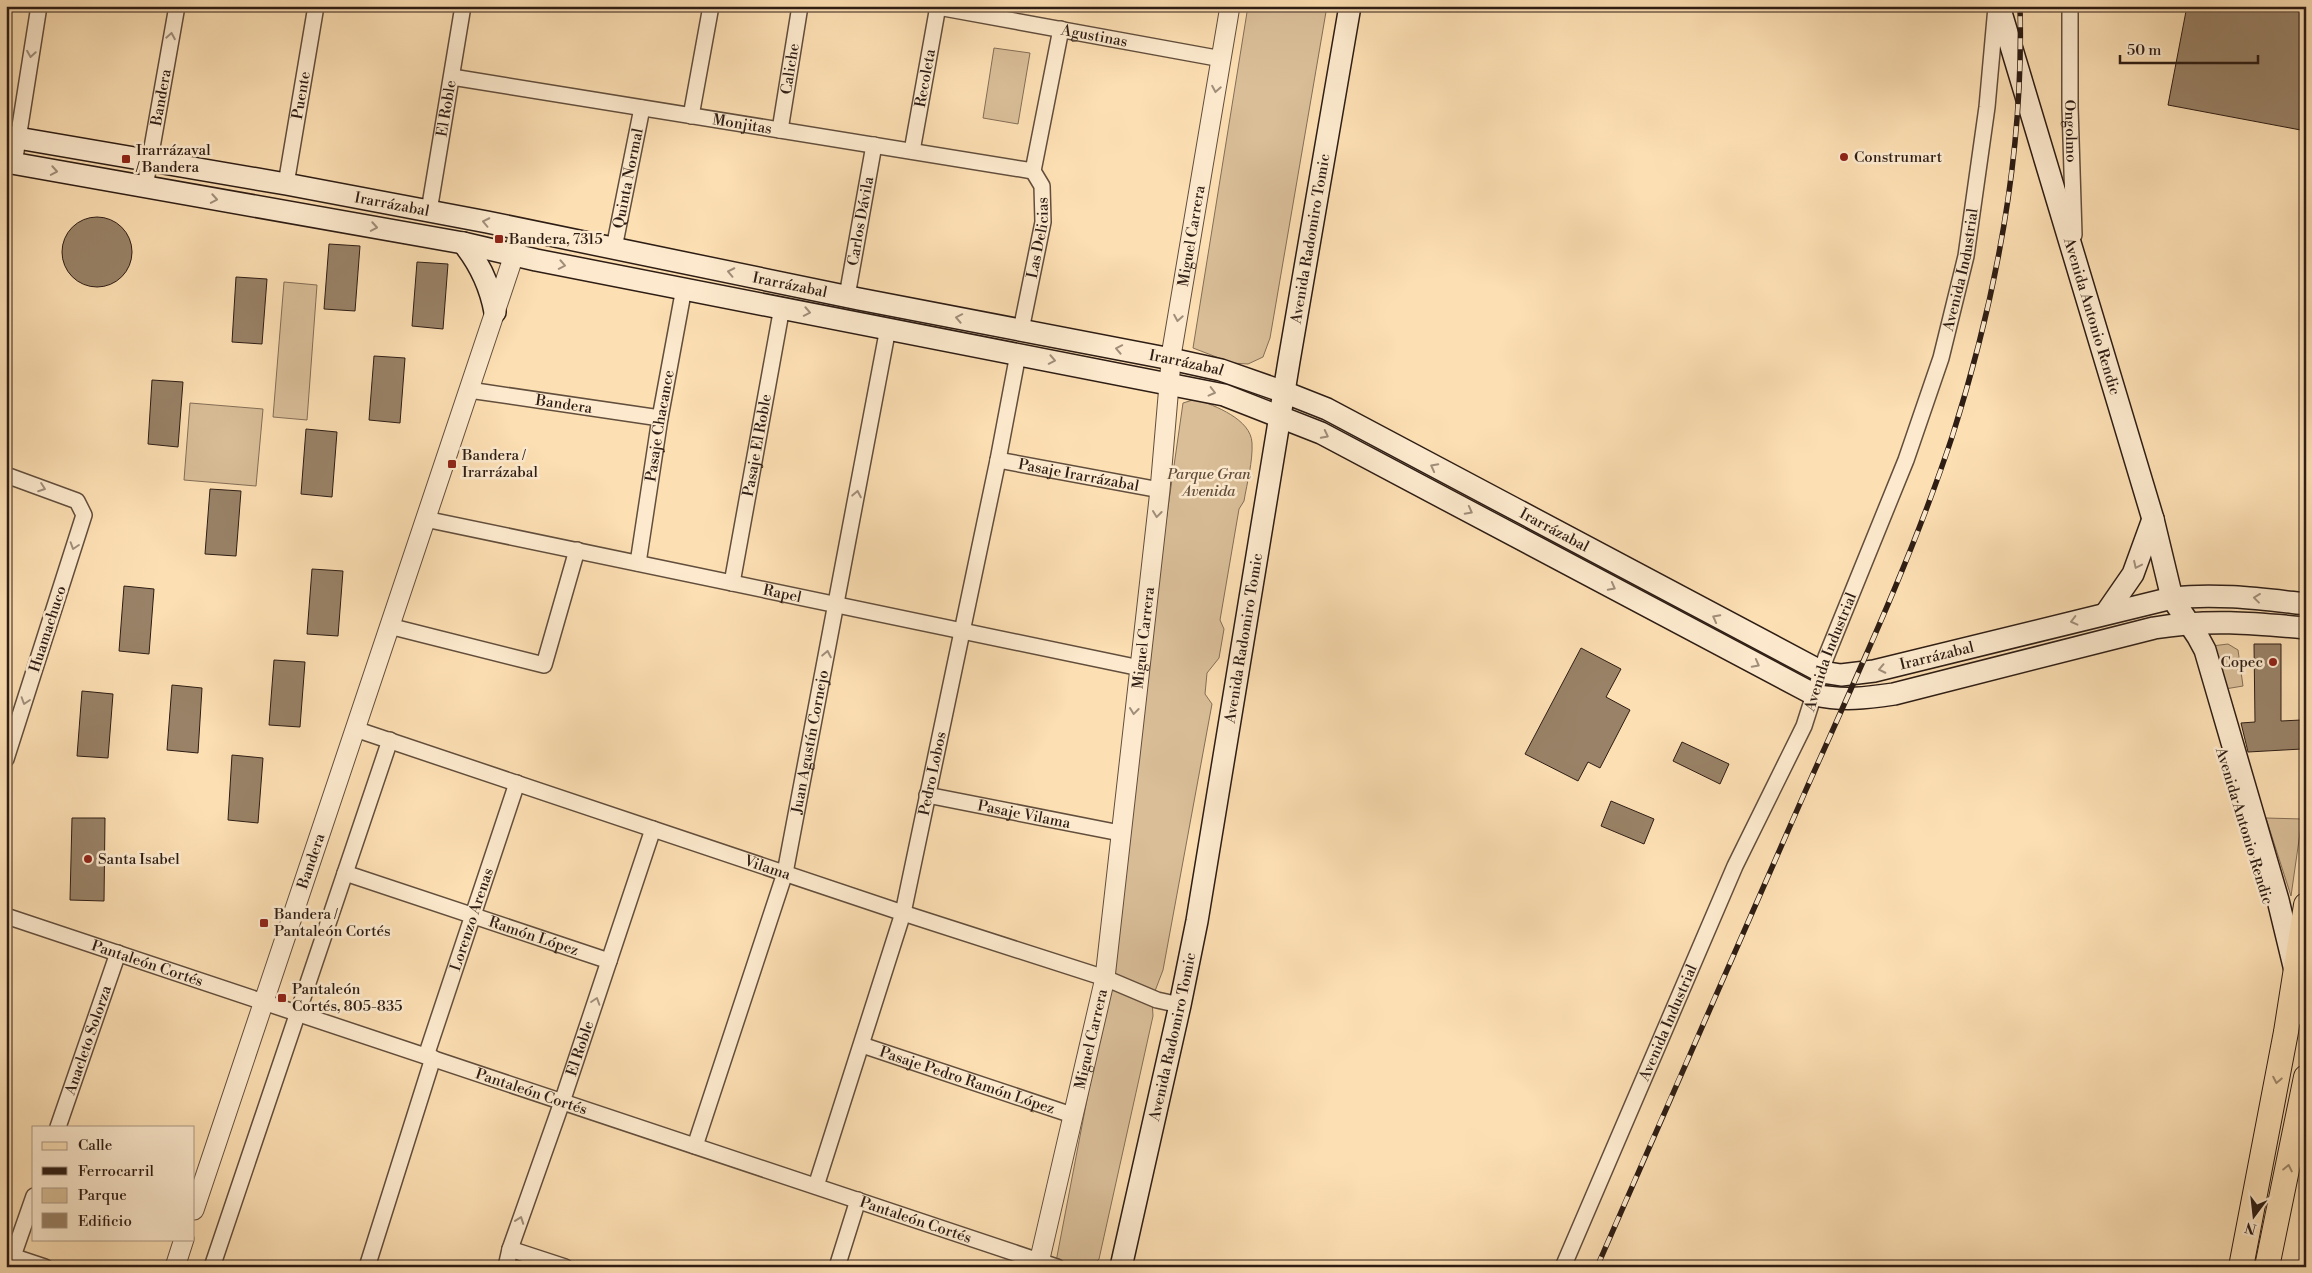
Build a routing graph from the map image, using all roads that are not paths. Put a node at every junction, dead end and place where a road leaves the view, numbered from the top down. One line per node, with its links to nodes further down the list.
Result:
1 (39, 6): 18 (street, one-way to 18)
2 (177, 6): 21 (street, Bandera, one-way to 2)
3 (316, 6): 24 (street, Puente)
4 (463, 6): 14 (street, El Roble)
5 (711, 6): 16 (street)
6 (800, 6): 17 (street, Caliche)
7 (938, 6): 12 (street, Agustinas); 20 (street, Recoleta)
8 (1230, 6): 13 (street, Miguel Carrera)
9 (1350, 6): 42 (main road, Avenida Radomiro Tomic)
10 (1998, 6): 31 (main road, Avenida Antonio Rendic); 62 (street, Avenida Industrial)
11 (2070, 6): 31 (street, Ongolmo)
12 (1061, 29): 13 (street, Agustinas); 23 (street)
13 (1222, 58): 39 (street, Miguel Carrera, one-way to 39)
14 (452, 78): 15 (street, Monjitas); 26 (street, El Roble)
15 (642, 108): 16 (street, Monjitas); 29 (street, Quinta Normal)
16 (691, 116): 17 (street, Monjitas)
17 (780, 130): 19 (street, Monjitas)
18 (12, 137): 21 (main road, Irarrázabal); 22 (street)
19 (874, 145): 20 (street, Monjitas); 33 (street, Carlos Dávila)
20 (912, 151): 23 (street, Monjitas)
21 (149, 160): 24 (main road, Irarrázabal); 25 (street, Bandera)
22 (10, 163): 25 (main road, Irarrázabal, one-way to 25)
23 (1033, 171): 37 (street, Las Delicias)
24 (286, 184): 26 (main road, Irarrázabal)
25 (145, 187): 28 (main road, Irarrázabal, one-way to 28)
26 (429, 212): 27 (main road, Irarrázabal, one-way to 26)
27 (519, 230): 29 (main road, Irarrázabal); 30 (street, Bandera)
28 (463, 243): 30 (main road, Irarrázabal); 35 (main road)
29 (614, 248): 33 (main road, Irarrázabal, one-way to 29)
30 (514, 255): 32 (main road, Irarrázabal, one-way to 32); 35 (street, Bandera)
31 (2074, 257): 49 (main road, Avenida Antonio Rendic)
32 (684, 288): 34 (main road, Irarrázabal); 44 (street, Pasaje Chacance)
33 (847, 296): 37 (main road, Irarrázabal, one-way to 33)
34 (782, 307): 36 (main road, Irarrázabal, one-way to 36); 52 (street, Pasaje El Roble)
35 (495, 312): 41 (street, Bandera)
36 (888, 328): 38 (main road, Irarrázabal); 55 (street, Juan Agustín Cornejo, one-way to 36)
37 (1021, 330): 39 (main road, Irarrázabal, one-way to 37)
38 (1018, 354): 40 (main road, Irarrázabal, one-way to 40); 45 (street, Pedro Lobos)
39 (1171, 359): 40 (street, Miguel Carrera); 42 (main road, Irarrázabal)
40 (1169, 383): 43 (main road, Irarrázabal, one-way to 43); 47 (street, Miguel Carrera)
41 (469, 390): 44 (street, Bandera); 48 (street, Bandera)
42 (1284, 392): 43 (main road, Avenida Radomiro Tomic); 62 (main road, Irarrázabal, one-way to 42)
43 (1280, 415): 63 (main road, Irarrázabal, one-way to 63); 82 (main road, Avenida Radomiro Tomic)
44 (660, 418): 51 (street, Pasaje Chacance)
45 (998, 460): 47 (street, Pasaje Irarrázabal); 60 (street, Pedro Lobos)
46 (6, 475): 66 (street, Huamachuco, one-way to 66)
47 (1160, 490): 61 (street, Miguel Carrera, one-way to 61)
48 (425, 519): 50 (street, Rapel); 58 (street, Bandera)
49 (2153, 519): 53 (main road, Avenida Antonio Rendic); 56 (main road, one-way to 56)
50 (577, 550): 51 (street, Rapel); 58 (street)
51 (638, 563): 52 (street, Rapel)
52 (732, 583): 55 (street, Rapel)
53 (2172, 598): 54 (main road, Irarrázabal, one-way to 53); 56 (main road, Irarrázabal); 57 (main road, Avenida Antonio Rendic)
54 (2306, 604)
55 (836, 606): 60 (street, Rapel); 72 (street, Juan Agustín Cornejo, one-way to 55)
56 (2106, 613): 62 (main road, Irarrázabal, one-way to 62)
57 (2190, 622): 59 (main road, Irarrázabal); 63 (main road, Irarrázabal); 79 (main road, Avenida Antonio Rendic); 85 (main road, Avenida Antonio Rendic)
58 (389, 626): 64 (street, Bandera)
59 (2306, 628)
60 (962, 631): 61 (street, Rapel); 68 (street, Pedro Lobos)
61 (1140, 668): 70 (street, Miguel Carrera, one-way to 70)
62 (1822, 672): 63 (street, Avenida Industrial)
63 (1815, 695): 110 (street, Avenida Industrial)
64 (355, 729): 65 (street, Vilama); 81 (street, Bandera)
65 (390, 740): 67 (street, Vilama); 71 (street)
66 (6, 759)
67 (517, 783): 69 (street, Vilama); 76 (street, Lorenzo Arenas)
68 (927, 795): 70 (street, Pasaje Vilama); 74 (street, Pedro Lobos)
69 (653, 829): 72 (street, Vilama); 78 (street, El Roble)
70 (1120, 833): 80 (street, Miguel Carrera)
71 (345, 873): 76 (street, Ramón López); 83 (street)
72 (785, 874): 74 (street, Vilama); 93 (street, Juan Agustín Cornejo)
73 (2306, 905): 79 (main road)
74 (903, 913): 80 (street, Vilama); 86 (street, Pedro Lobos)
75 (6, 916): 77 (street, Pantaleón Cortés)
76 (472, 916): 78 (street, Ramón López); 87 (street, Lorenzo Arenas)
77 (118, 953): 81 (street, Pantaleón Cortés); 92 (street, Anacleto Solorza)
78 (609, 961): 89 (street, El Roble, one-way to 78)
79 (2296, 971): 84 (main road, Avenida Antonio Rendic); 85 (main road)
80 (1105, 978): 82 (street, Vilama); 91 (street, Miguel Carrera)
81 (264, 1002): 83 (street, Pantaleón Cortés); 97 (street, Bandera)
82 (1180, 1005): 109 (main road, Avenida Radomiro Tomic)
83 (298, 1013): 87 (street, Pantaleón Cortés); 104 (street)
84 (2306, 1016)
85 (2286, 1032): 111 (main road, one-way to 111)
86 (862, 1045): 91 (street, Pasaje Pedro Ramón López); 94 (street, Pedro Lobos)
87 (429, 1057): 89 (street, Pantaleón Cortés); 105 (street, Lorenzo Arenas)
88 (2306, 1078): 90 (main road)
89 (562, 1102): 93 (street, Pantaleón Cortés); 99 (street, El Roble, one-way to 89)
90 (2303, 1105): 112 (main road, one-way to 90)
91 (1072, 1115): 101 (street, Miguel Carrera)
92 (58, 1126)
93 (695, 1146): 94 (street, Pantaleón Cortés)
94 (816, 1186): 95 (street, Pantaleón Cortés)
95 (858, 1200): 101 (street, Pantaleón Cortés); 108 (street)
96 (32, 1201): 100 (street)
97 (195, 1207)
98 (184, 1240): 103 (street)
99 (510, 1249): 106 (street, El Roble); 107 (street)
100 (10, 1255): 102 (street)
101 (1045, 1265)
102 (45, 1267)
103 (175, 1267)
104 (212, 1267)
105 (367, 1267)
106 (506, 1267)
107 (565, 1267)
108 (837, 1267)
109 (1121, 1267)
110 (1563, 1267)
111 (2241, 1267)
112 (2267, 1267)

